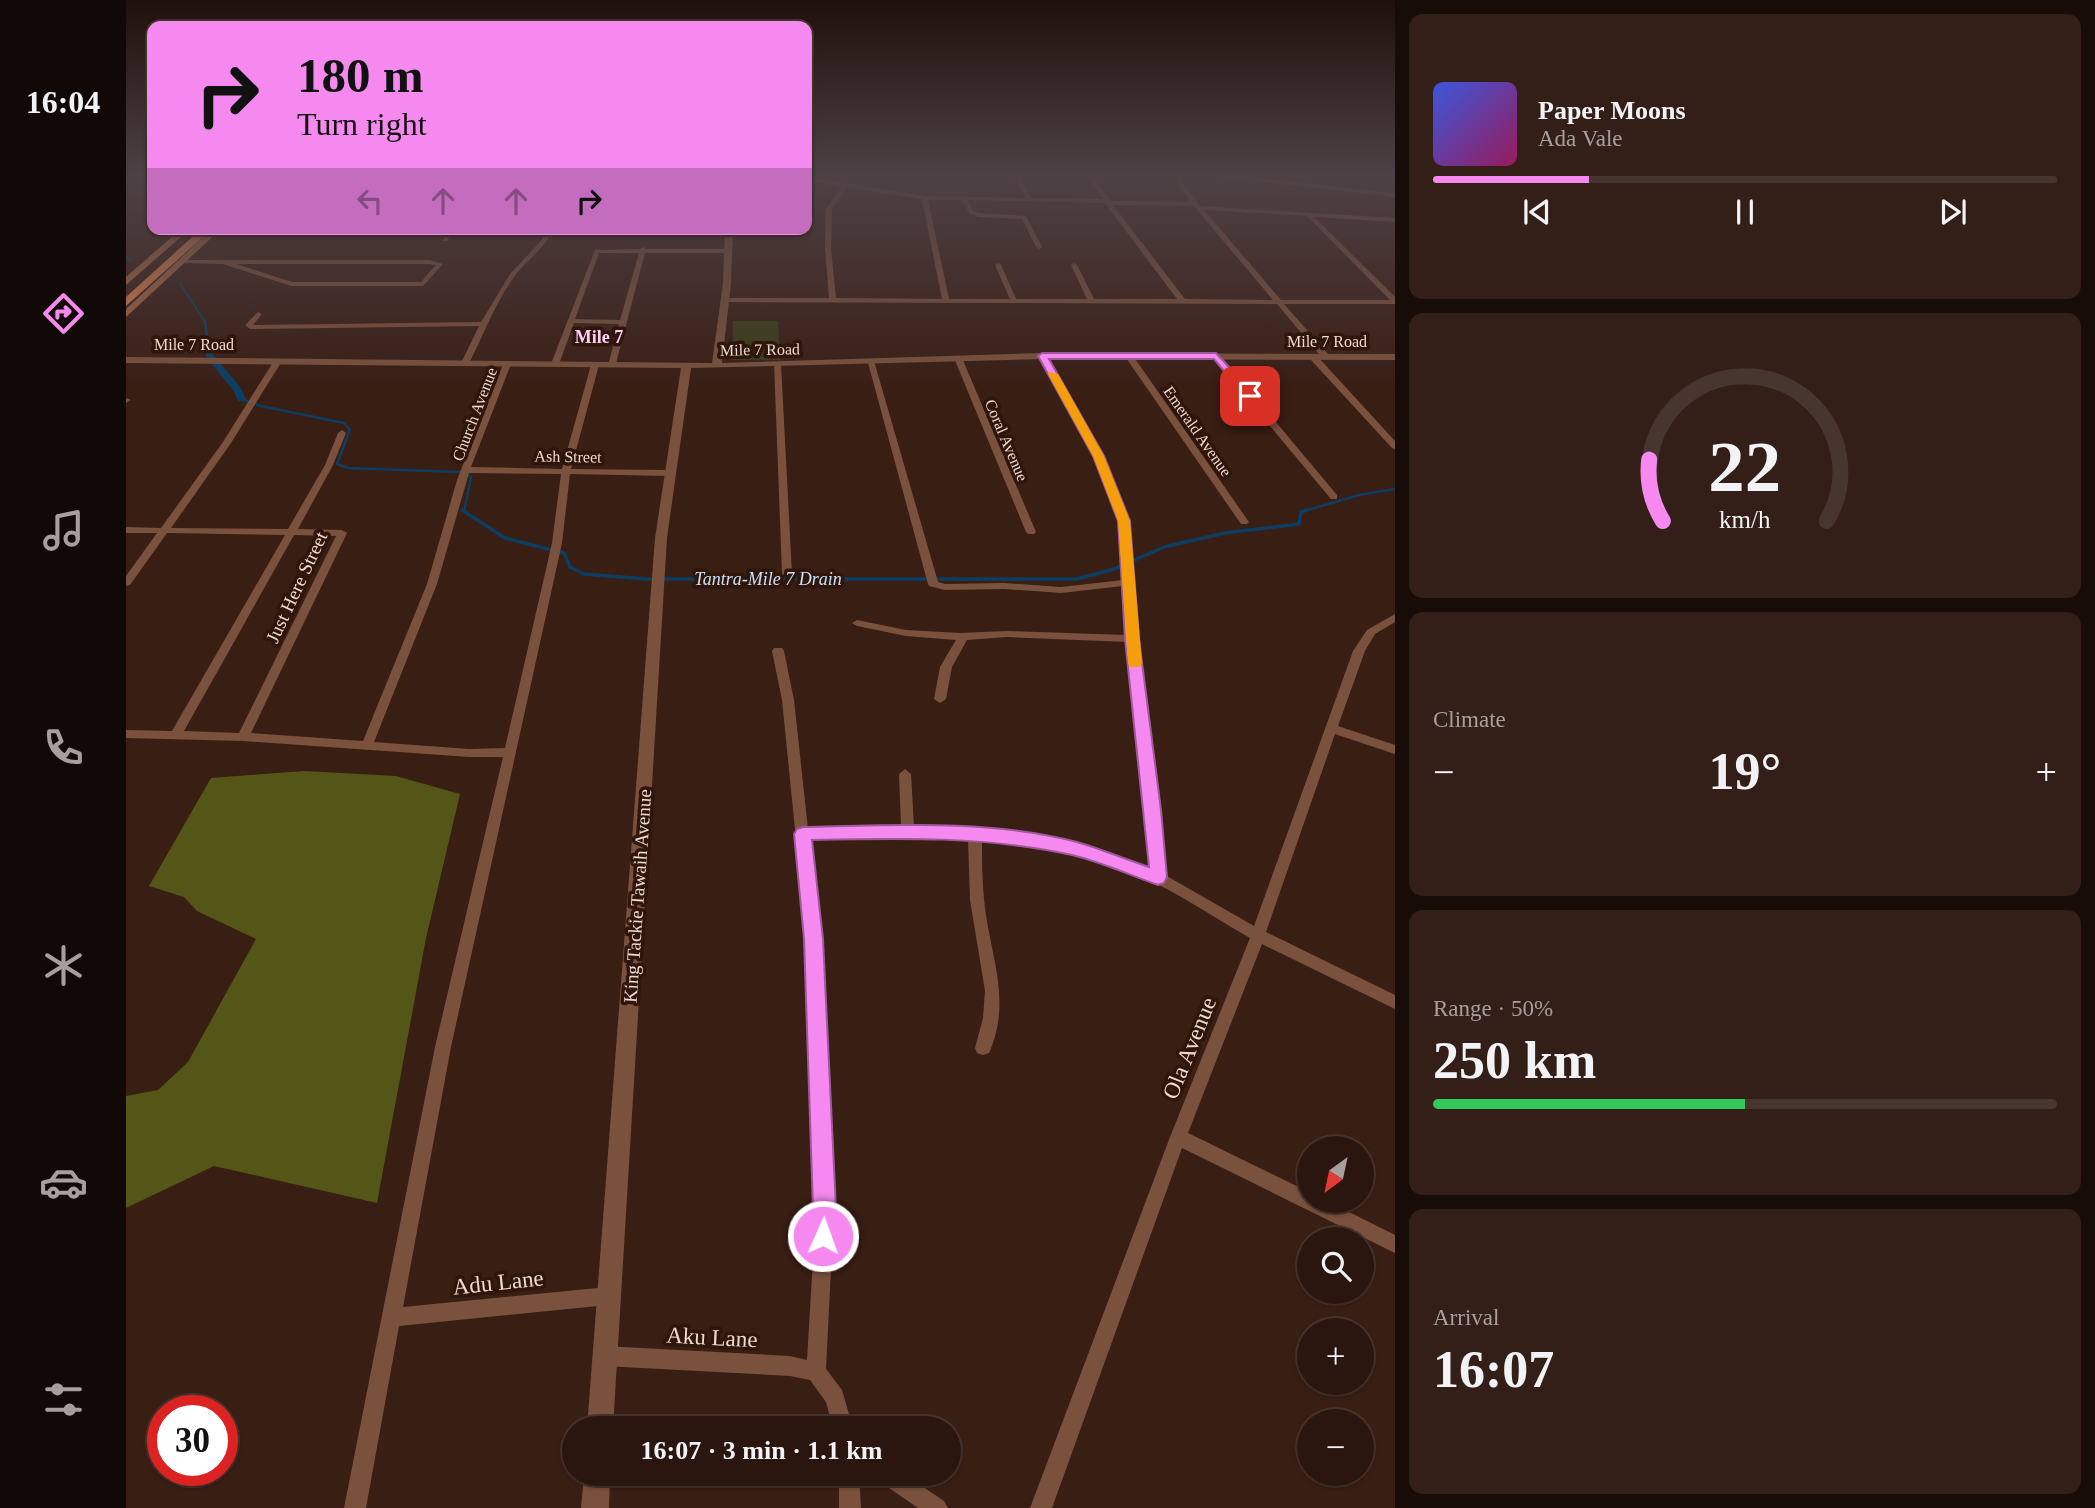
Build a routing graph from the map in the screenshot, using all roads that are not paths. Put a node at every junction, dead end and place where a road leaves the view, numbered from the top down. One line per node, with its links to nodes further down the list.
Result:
1 (176, 246): 18 (main road)
2 (180, 246): 19 (highway)
3 (182, 246): 28 (highway)
4 (199, 246): 14 (main road)
5 (540, 246): 33 (street)
6 (728, 246): 13 (street)
7 (828, 246): 21 (street)
8 (935, 246): 22 (street)
9 (1141, 246): 25 (street)
10 (1232, 246): 26 (street)
11 (1340, 246): 27 (street)
12 (643, 249): 13 (street); 31 (street); 32 (street)
13 (728, 251): 20 (street)
14 (183, 261): 15 (street); 29 (main road)
15 (224, 262): 15 (street)
16 (998, 265): 23 (street)
17 (1074, 265): 24 (street)
18 (126, 282)
19 (126, 294)
20 (725, 300): 21 (street); 50 (street)
21 (833, 300): 22 (street)
22 (946, 301): 23 (street)
23 (1014, 301): 24 (street)
24 (1091, 301): 25 (street)
25 (1183, 302): 26 (street)
26 (1280, 302): 27 (street); 37 (street)
27 (1395, 302)
28 (126, 303)
29 (126, 314)
30 (258, 314): 33 (street)
31 (572, 321): 32 (street); 46 (street)
32 (624, 322): 49 (street)
33 (485, 324): 44 (street)
34 (1128, 355): 35 (street, Mile 7 Road); 36 (street, Mile 7 Road); 58 (street, Emerald Avenue)
35 (1042, 356): 39 (street, Mile 7 Road); 63 (street)
36 (1216, 356): 40 (street, Mile 7 Road); 57 (street)
37 (1326, 357): 38 (street, Mile 7 Road); 40 (street, Mile 7 Road)
38 (1395, 357)
39 (958, 358): 43 (street, Mile 7 Road); 62 (street, Coral Avenue)
40 (1314, 358): 53 (street)
41 (126, 360): 42 (street, Mile 7 Road)
42 (278, 361): 44 (street, Mile 7 Road); 60 (street)
43 (870, 361): 47 (street, Mile 7 Road); 63 (street)
44 (465, 363): 45 (street, Mile 7 Road)
45 (507, 364): 46 (street, Mile 7 Road); 56 (street, Church Avenue)
46 (555, 364): 48 (street, Mile 7 Road)
47 (777, 364): 50 (street, Mile 7 Road); 64 (street)
48 (596, 365): 49 (street, Mile 7 Road); 54 (street)
49 (612, 365): 51 (street, Mile 7 Road)
50 (717, 365): 51 (street, Mile 7 Road)
51 (686, 366): 55 (street, King Tackie Tawaih Avenue)
52 (342, 433): 61 (street)
53 (1395, 446)
54 (566, 472): 55 (street, Ash Street); 56 (street, Ash Street); 78 (street)
55 (669, 473): 89 (street, King Tackie Tawaih Avenue)
56 (465, 474): 76 (street, Church Avenue)
57 (1334, 497)
58 (1244, 522)
59 (126, 530): 60 (street, Just Here Street)
60 (163, 530): 61 (street, Just Here Street); 65 (street)
61 (292, 532): 74 (street); 75 (street, Just Here Street)
62 (1031, 532)
63 (1126, 571): 69 (street)
64 (787, 574)
65 (126, 583)
66 (1395, 617): 72 (street, Ola Avenue)
67 (857, 623): 68 (street)
68 (964, 636): 69 (street); 71 (street)
69 (1132, 639): 83 (street)
70 (778, 651): 81 (street)
71 (940, 699)
72 (1330, 728): 77 (street); 84 (street, Ola Avenue)
73 (126, 734): 74 (street)
74 (176, 735): 75 (street)
75 (243, 737): 76 (street)
76 (367, 745): 78 (street)
77 (1395, 750)
78 (510, 752): 90 (street)
79 (905, 774): 80 (street)
80 (908, 831): 81 (street); 82 (street)
81 (803, 834): 92 (street)
82 (975, 835): 83 (street); 86 (street)
83 (1158, 877): 84 (street)
84 (1258, 936): 85 (street); 87 (street, Ola Avenue)
85 (1395, 1002)
86 (983, 1048)
87 (1178, 1137): 88 (street); 102 (street, Ola Avenue)
88 (1395, 1244)
89 (608, 1296): 90 (street, Adu Lane); 91 (street, King Tackie Tawaih Avenue)
90 (393, 1317): 98 (street)
91 (604, 1356): 92 (street, Aku Lane); 93 (street, King Tackie Tawaih Avenue)
92 (816, 1372): 94 (street)
93 (601, 1416)
94 (840, 1416)
95 (596, 1486): 99 (street)
96 (849, 1486): 100 (street)
97 (904, 1486): 101 (street)
98 (355, 1508)
99 (595, 1508)
100 (850, 1508)
101 (937, 1508)
102 (1041, 1508)

